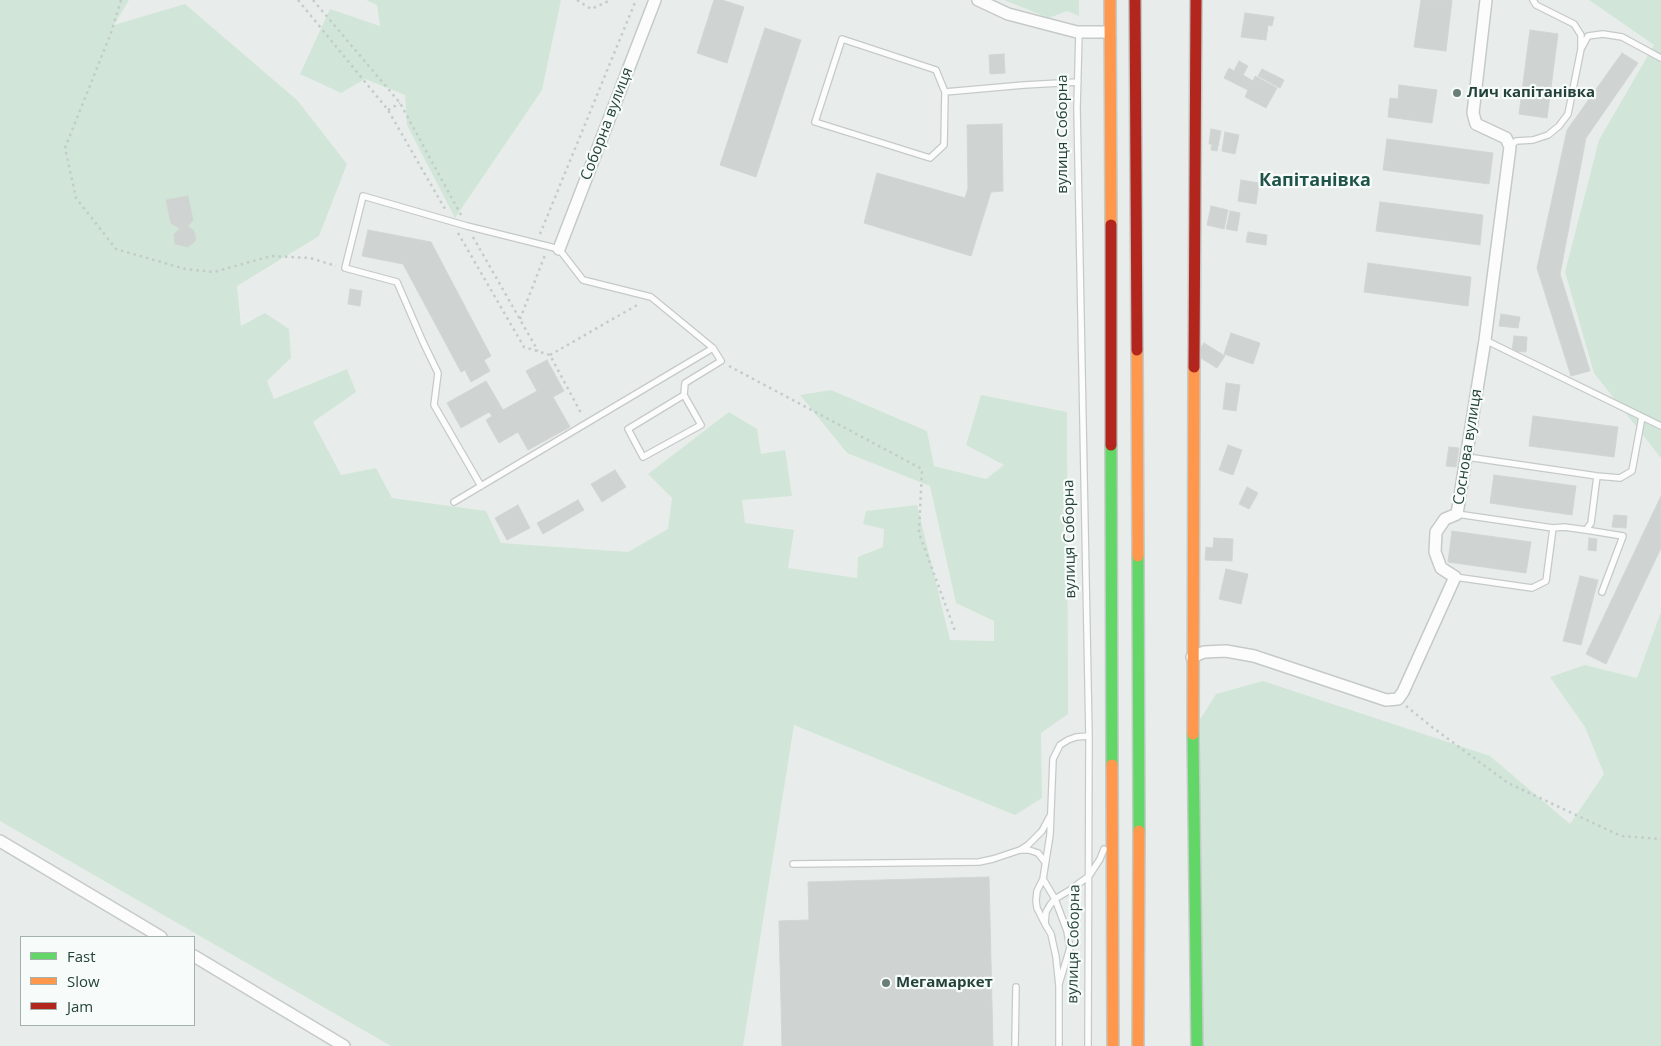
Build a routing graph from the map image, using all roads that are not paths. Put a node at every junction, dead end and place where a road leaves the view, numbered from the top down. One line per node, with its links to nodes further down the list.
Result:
1 (655, 0): 15 (street, Соборна вулиця)
2 (978, 0): 8 (street)
3 (1110, 0): 9 (main road)
4 (1135, 0): 51 (main road)
5 (1196, 0): 30 (main road)
6 (1486, 0): 14 (street)
7 (1533, 0): 10 (lane)
8 (1079, 32): 9 (street); 12 (lane, вулиця Соборна)
9 (1110, 32): 33 (main road)
10 (1581, 49): 11 (lane); 14 (lane)
11 (1661, 58)
12 (1078, 82): 13 (lane); 31 (lane, вулиця Соборна)
13 (945, 92): 13 (lane)
14 (1510, 147): 16 (street, Соснова вулиця)
15 (554, 247): 17 (lane); 23 (lane)
16 (1485, 340): 19 (lane); 21 (street, Соснова вулиця)
17 (713, 348): 18 (lane); 23 (lane)
18 (684, 395): 18 (lane)
19 (1642, 417): 20 (lane); 22 (lane)
20 (1661, 426)
21 (1466, 457): 22 (lane); 25 (street, Соснова вулиця)
22 (1597, 476): 27 (lane)
23 (481, 486): 24 (lane)
24 (454, 502)
25 (1457, 514): 26 (lane); 28 (street, Соснова вулиця)
26 (1553, 528): 27 (lane); 28 (lane)
27 (1586, 530): 29 (lane)
28 (1455, 576): 30 (street)
29 (1602, 592)
30 (1192, 657): 52 (main road)
31 (1088, 736): 32 (lane); 38 (lane, вулиця Соборна)
32 (1051, 815): 35 (lane); 36 (lane)
33 (1112, 828): 38 (lane); 50 (main road)
34 (0, 841): 42 (street)
35 (1020, 850): 36 (lane); 37 (lane)
36 (1046, 862): 39 (lane)
37 (793, 864)
38 (1089, 876): 40 (lane); 49 (lane, вулиця Соборна)
39 (1043, 879): 40 (lane); 41 (lane)
40 (1055, 899): 41 (lane); 44 (lane)
41 (1045, 924): 44 (lane)
42 (160, 936)
43 (195, 957): 46 (street)
44 (1058, 986): 48 (lane)
45 (1016, 987): 47 (lane)
46 (344, 1046)
47 (1015, 1046)
48 (1059, 1046)
49 (1088, 1046)
50 (1112, 1046)
51 (1138, 1046)
52 (1197, 1046)

